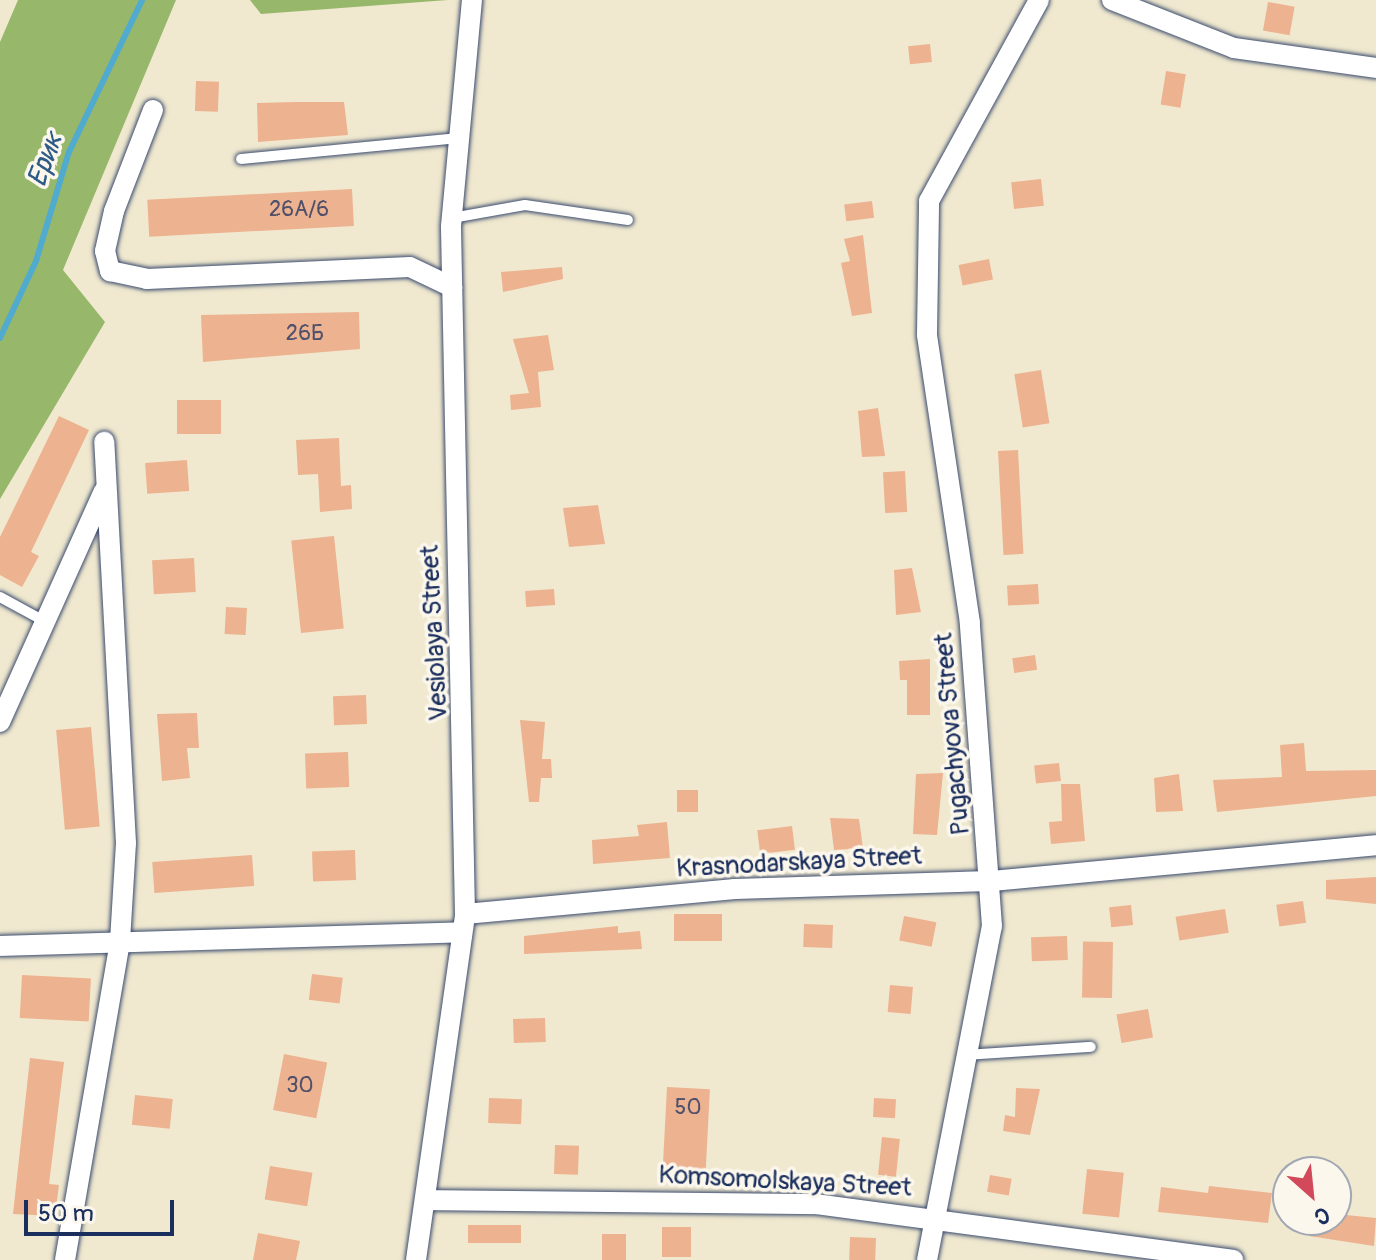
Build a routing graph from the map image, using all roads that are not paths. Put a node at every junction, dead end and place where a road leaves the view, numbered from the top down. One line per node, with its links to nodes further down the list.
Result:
1 (472, 0): 6 (street, Vesiolaya Street)
2 (1039, 0): 17 (street, Pugachyova Street)
3 (1112, 0): 4 (street)
4 (1376, 68)
5 (153, 110): 10 (street)
6 (459, 138): 7 (lane); 8 (street, Vesiolaya Street)
7 (241, 159)
8 (452, 218): 9 (lane); 10 (street, Vesiolaya Street)
9 (628, 220)
10 (452, 287): 18 (street, Vesiolaya Street)
11 (104, 442): 12 (street)
12 (106, 487): 14 (street); 19 (street)
13 (0, 597): 14 (lane)
14 (46, 622): 15 (street)
15 (0, 722)
16 (1376, 845): 17 (street, Krasnodarskaya Street)
17 (991, 881): 18 (street, Krasnodarskaya Street); 22 (street, Pugachyova Street)
18 (463, 923): 19 (street, Krasnodarskaya Street); 23 (street, Vesiolaya Street)
19 (120, 941): 20 (street, Krasnodarskaya Street); 25 (street)
20 (0, 946)
21 (1091, 1047): 22 (lane)
22 (966, 1055): 24 (street, Pugachyova Street)
23 (427, 1200): 24 (street, Komsomolskaya Street); 26 (street, Vesiolaya Street)
24 (935, 1216): 27 (street, Pugachyova Street); 28 (street, Komsomolskaya Street)
25 (65, 1260)
26 (416, 1260)
27 (927, 1260)
28 (1233, 1260)

